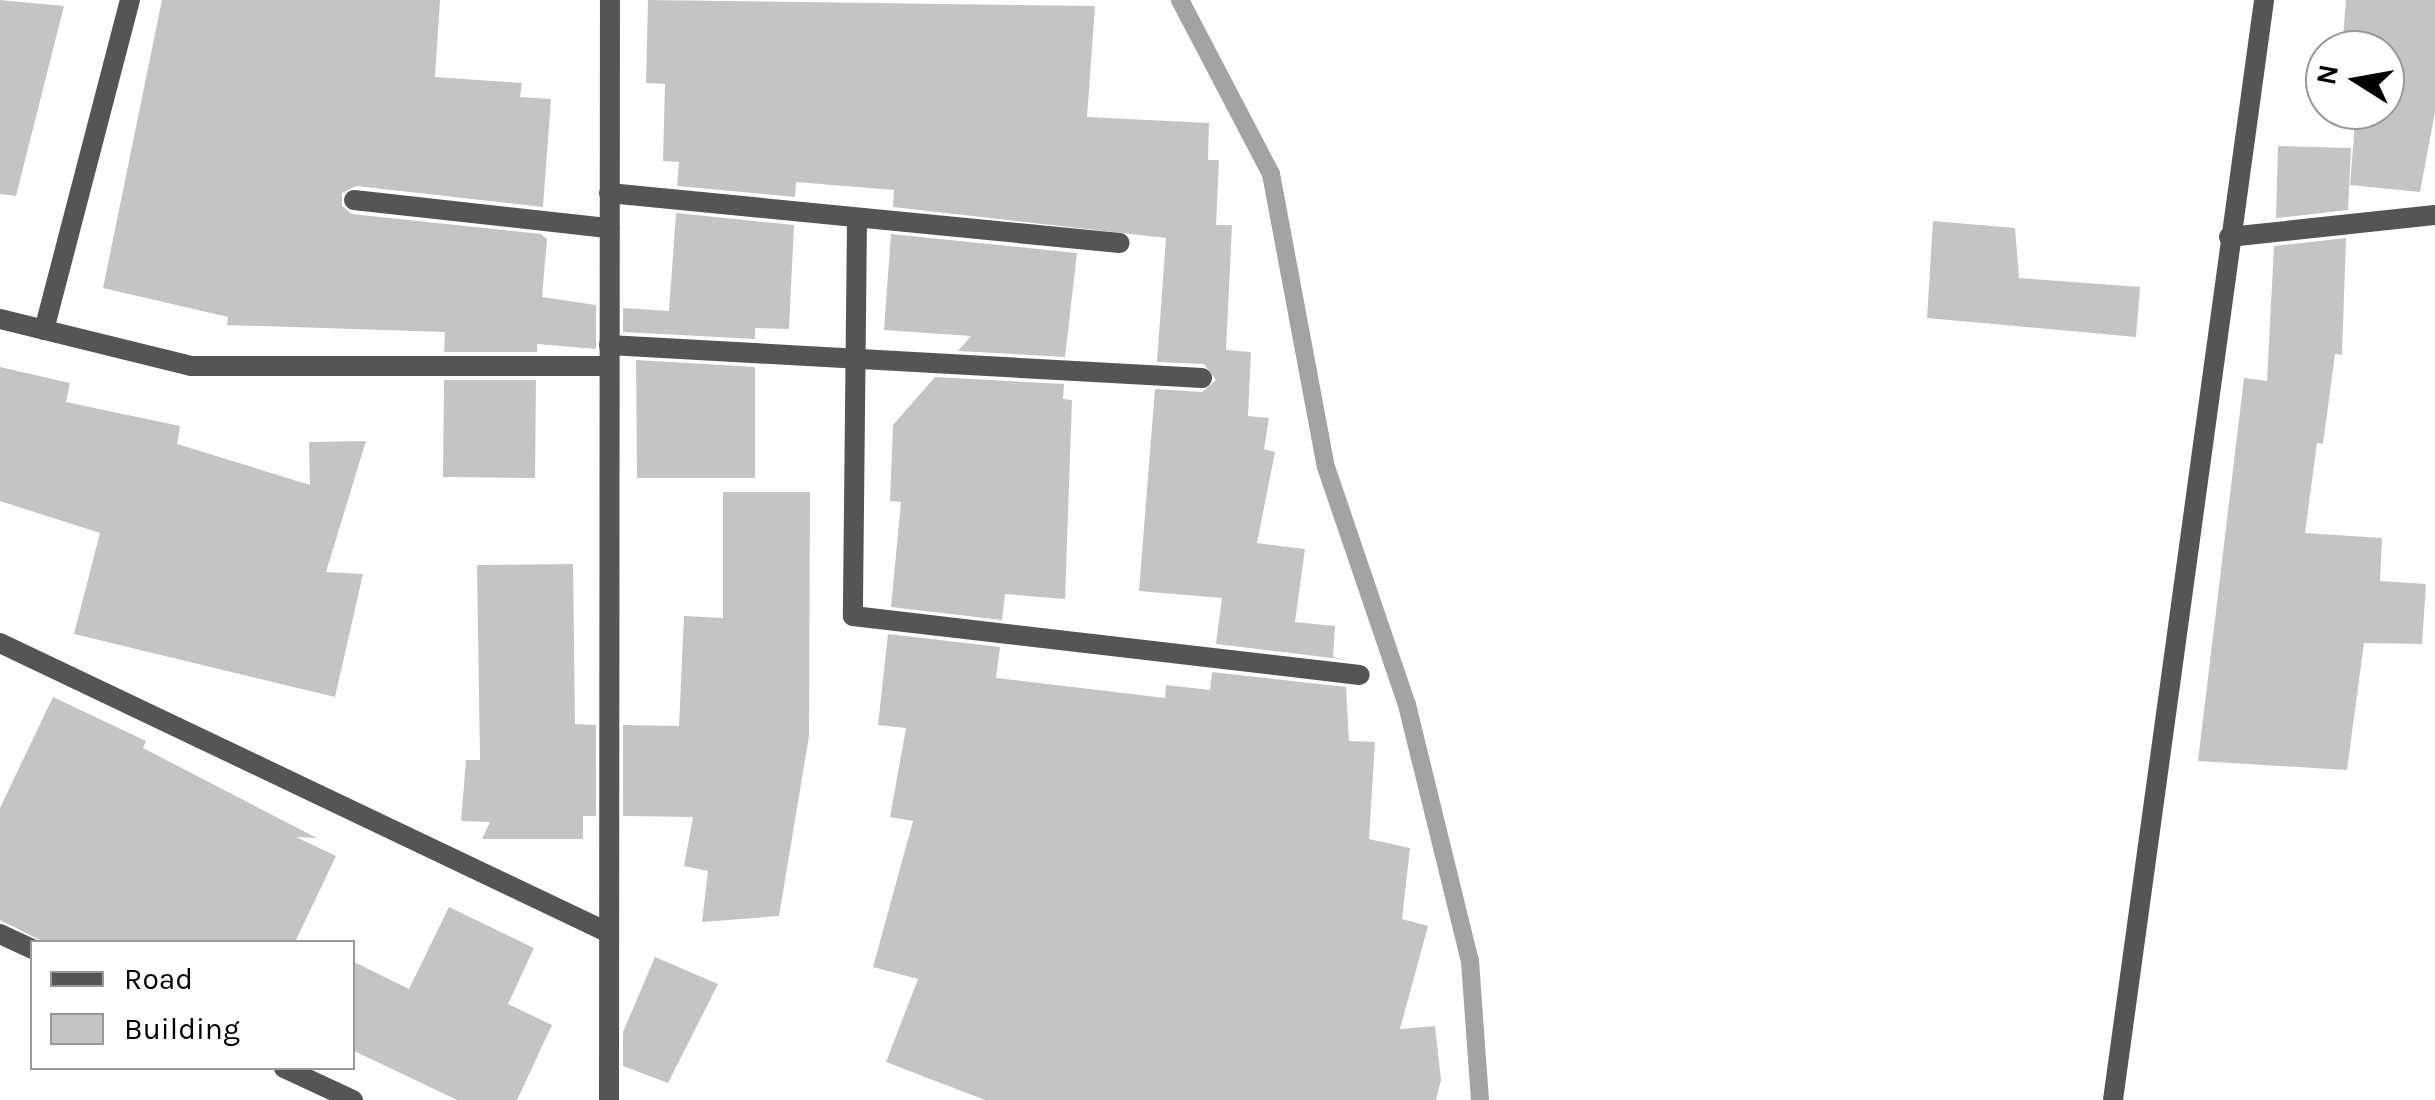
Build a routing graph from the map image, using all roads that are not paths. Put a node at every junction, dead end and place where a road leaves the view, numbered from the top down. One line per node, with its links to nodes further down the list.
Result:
1 (130, 0): 12 (street)
2 (610, 0): 4 (street)
3 (2264, 0): 9 (street)
4 (609, 194): 7 (street); 8 (street)
5 (354, 200): 8 (street)
6 (2435, 215): 9 (street)
7 (857, 220): 10 (street); 13 (street)
8 (609, 228): 14 (street)
9 (2229, 237): 24 (street)
10 (1120, 242)
11 (0, 319): 12 (street)
12 (44, 330): 14 (street)
13 (855, 355): 14 (street); 15 (street); 17 (street)
14 (608, 356): 18 (street)
15 (1202, 378)
16 (0, 643): 18 (street)
17 (1360, 676)
18 (607, 932): 23 (street)
19 (0, 934): 20 (street)
20 (30, 949)
21 (288, 1070): 22 (street)
22 (353, 1100)
23 (609, 1100)
24 (2114, 1100)

